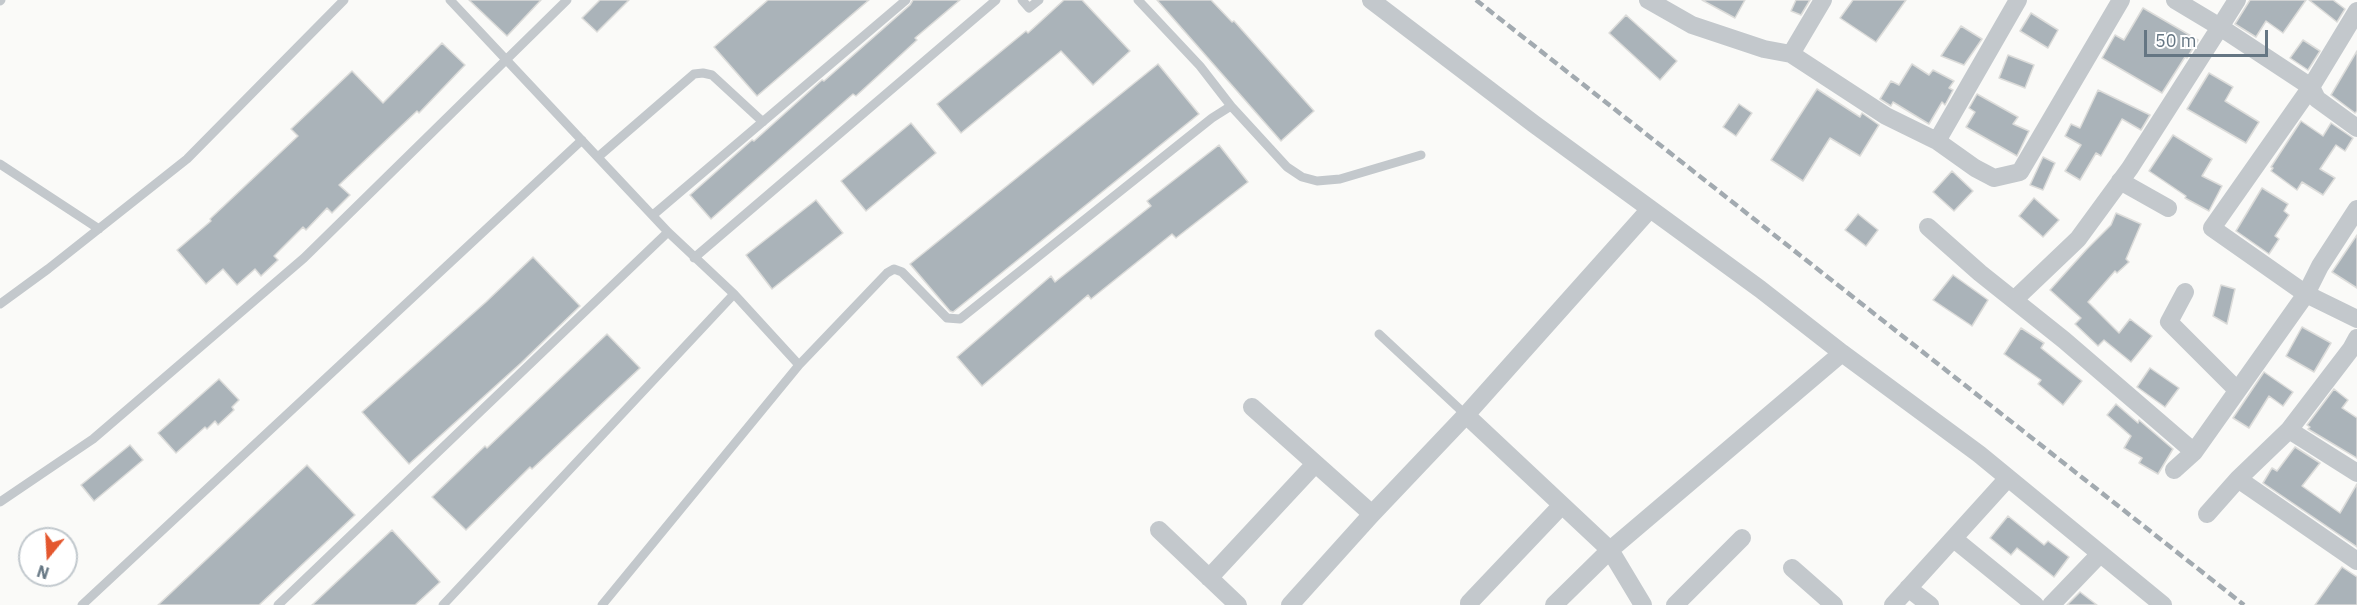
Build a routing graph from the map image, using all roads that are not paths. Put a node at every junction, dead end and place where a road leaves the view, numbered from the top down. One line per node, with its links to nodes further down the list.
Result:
1 (344, 0): 35 (lane)
2 (450, 0): 19 (lane)
3 (567, 0): 19 (lane)
4 (906, 0): 22 (lane)
5 (996, 0): 37 (lane)
6 (1022, 0): 7 (lane)
7 (1039, 0)
8 (1138, 0): 21 (lane)
9 (1371, 0): 31 (street)
10 (1648, 0): 18 (street)
11 (1823, 0): 18 (street)
12 (2018, 0): 25 (street)
13 (2121, 0): 25 (street)
14 (2175, 0): 17 (street)
15 (2237, 0): 17 (street)
16 (2357, 11): 20 (street)
17 (2220, 27): 20 (street); 29 (street)
18 (1791, 54): 25 (street)
19 (508, 59): 24 (lane); 58 (lane)
20 (2311, 87): 23 (street); 40 (street)
21 (1231, 106): 26 (lane); 47 (lane)
22 (762, 122): 27 (lane); 33 (lane)
23 (2357, 128)
24 (582, 140): 27 (lane); 72 (lane)
25 (1937, 141)
26 (1421, 155)
27 (598, 157): 33 (lane)
28 (0, 164): 35 (lane)
29 (2121, 181): 30 (street); 41 (street)
30 (2168, 208)
31 (1650, 209): 46 (street); 50 (street)
32 (2357, 209): 40 (street)
33 (653, 215): 36 (lane)
34 (1928, 227): 41 (street)
35 (99, 229): 42 (lane)
36 (668, 232): 37 (lane); 73 (lane)
37 (694, 258): 39 (lane)
38 (2186, 292): 48 (street)
39 (734, 294): 47 (lane); 74 (lane)
40 (2306, 294): 43 (street); 48 (street)
41 (2013, 300): 52 (street)
42 (0, 304)
43 (2357, 319)
44 (1379, 334): 50 (lane)
45 (2355, 347): 51 (street)
46 (1842, 353): 56 (street); 65 (street)
47 (799, 365): 75 (lane)
48 (2237, 390): 52 (street)
49 (1252, 407): 53 (street)
50 (1466, 415): 59 (street); 60 (street)
51 (2289, 429): 55 (street); 57 (street)
52 (2194, 453): 54 (street)
53 (1315, 464): 60 (street); 69 (street)
54 (2174, 470)
55 (2357, 473)
56 (2008, 478): 64 (street); 66 (street)
57 (2238, 479): 61 (street); 67 (street)
58 (0, 502)
59 (1562, 505): 65 (street); 71 (street)
60 (1372, 514): 77 (street)
61 (2207, 514)
62 (1159, 530): 69 (street)
63 (1742, 538): 80 (street)
64 (1954, 540): 70 (street); 84 (street)
65 (1610, 550): 78 (street); 79 (street)
66 (2100, 554): 85 (street); 86 (street)
67 (2357, 561)
68 (1792, 568): 81 (street)
69 (1209, 578): 76 (street)
70 (1908, 588): 82 (street); 83 (street)
71 (1469, 603)
72 (82, 605)
73 (278, 605)
74 (443, 605)
75 (602, 605)
76 (1238, 605)
77 (1290, 605)
78 (1554, 605)
79 (1643, 605)
80 (1675, 605)
81 (1834, 605)
82 (1893, 605)
83 (1930, 605)
84 (2035, 605)
85 (2051, 605)
86 (2163, 605)

